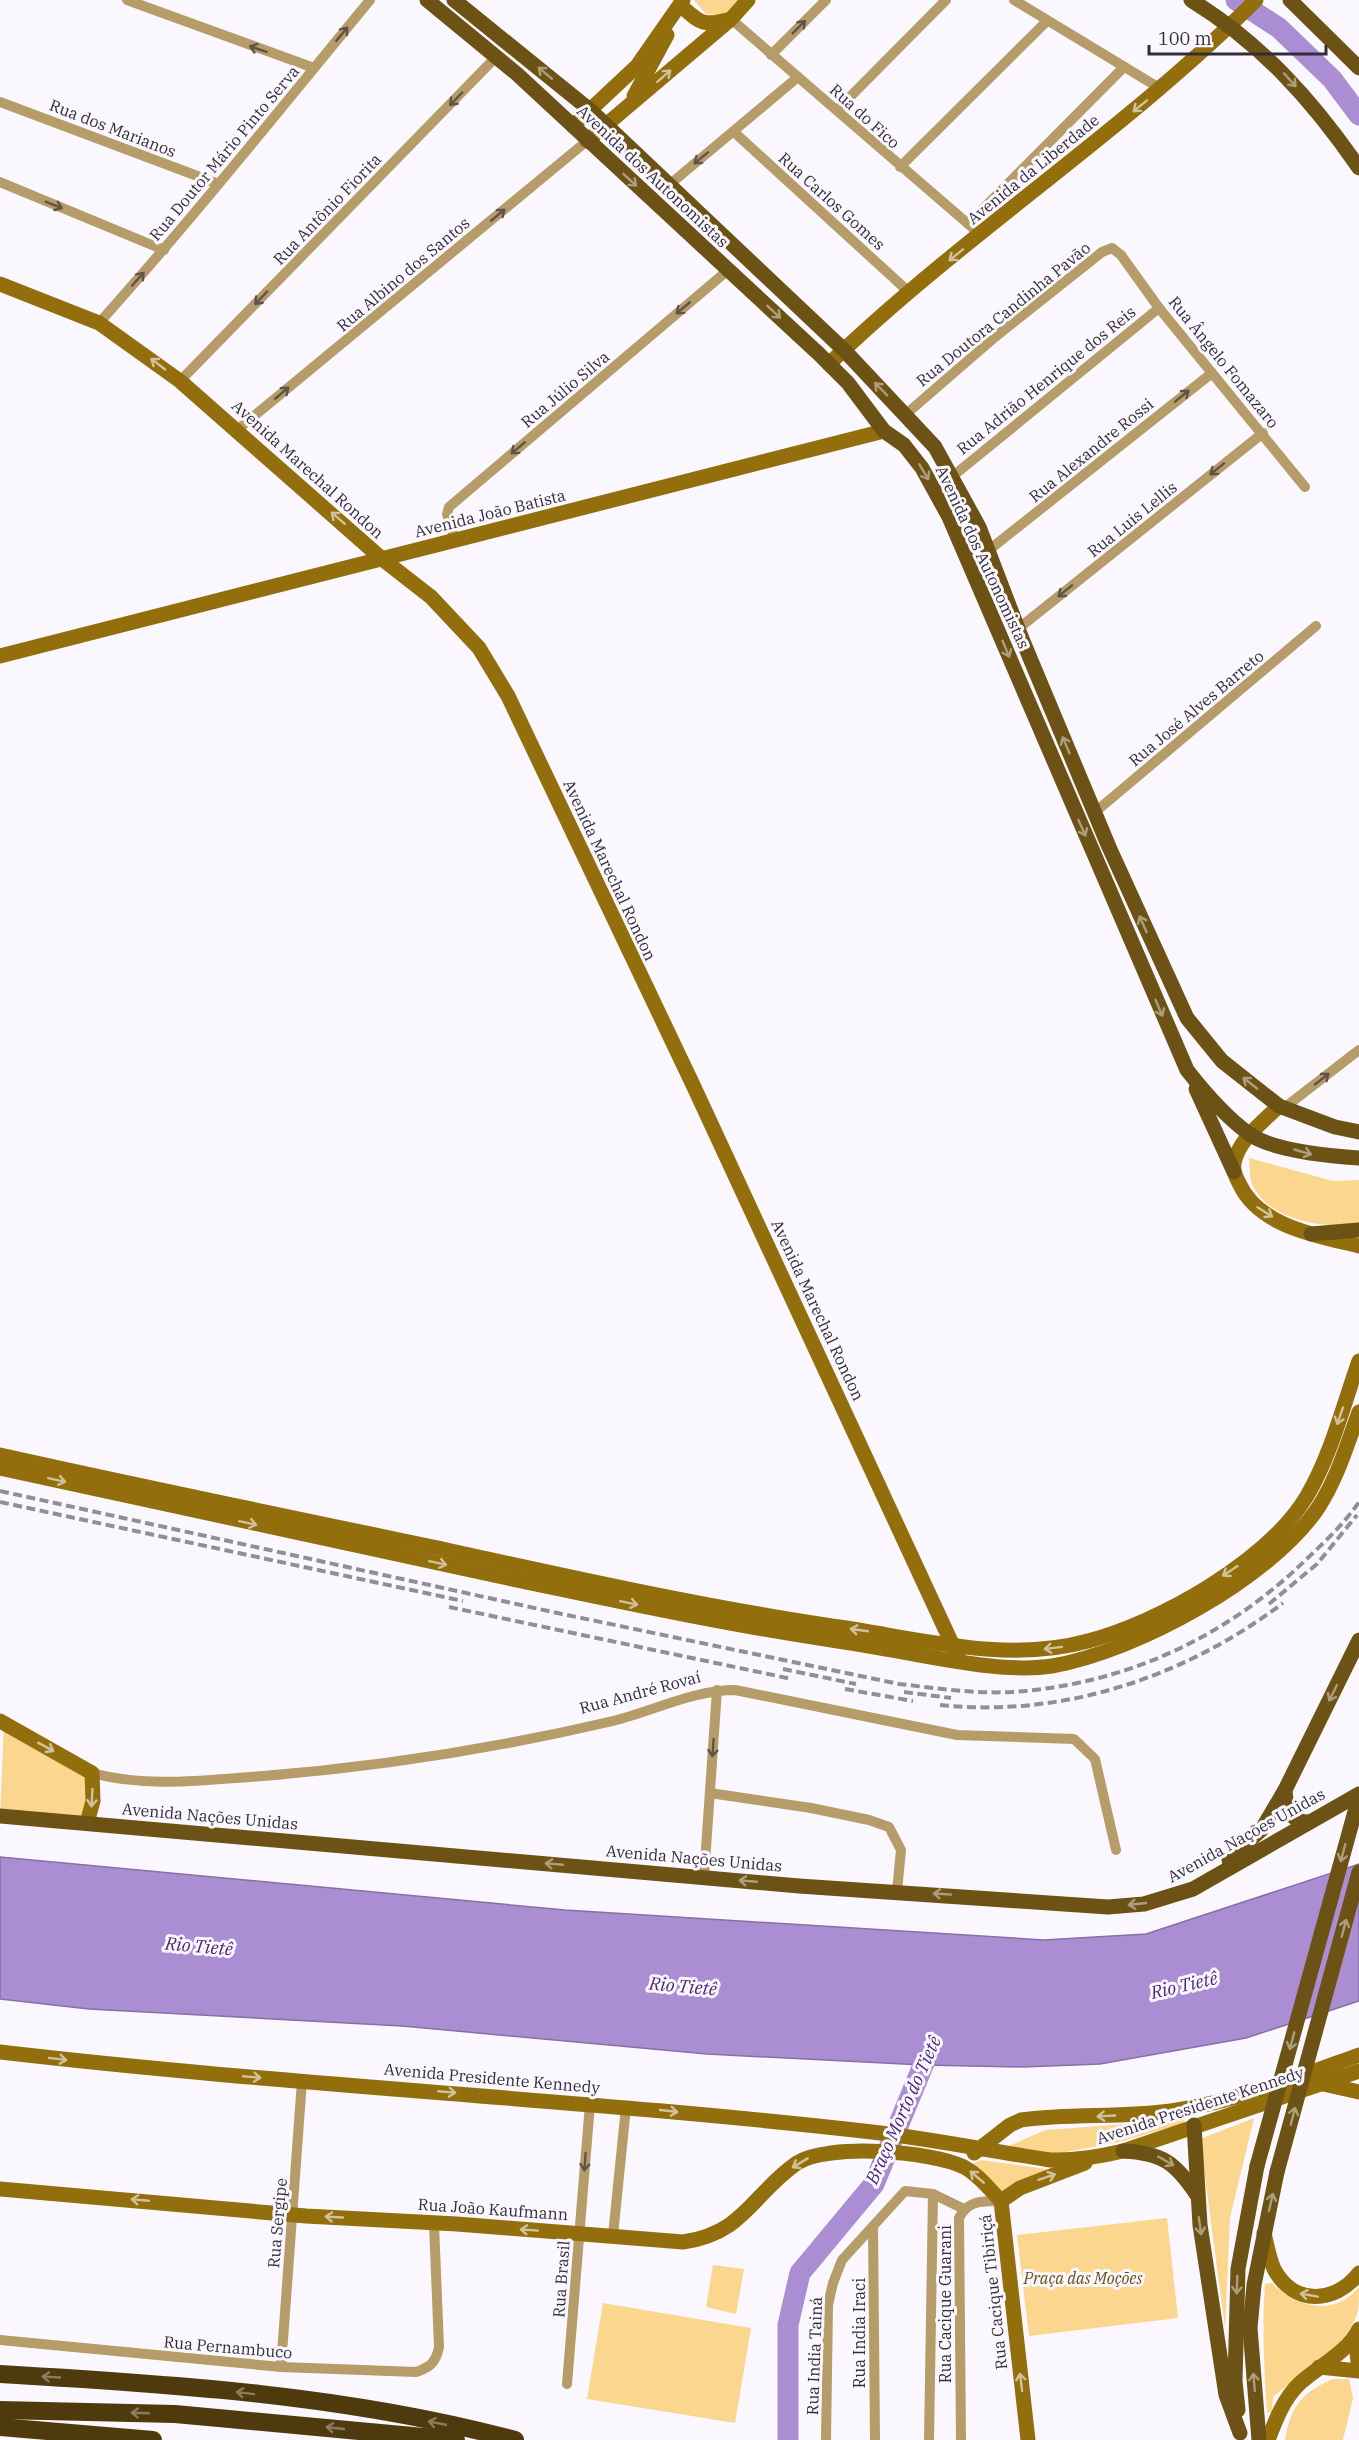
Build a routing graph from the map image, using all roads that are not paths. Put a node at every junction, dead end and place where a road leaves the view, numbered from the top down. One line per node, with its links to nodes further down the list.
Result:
1 (127, 0): 20 (street, one-way to 1)
2 (370, 0): 20 (street, Rua Doutor Mário Pinto Serva, one-way to 2)
3 (426, 0): 17 (main road, Avenida dos Autonomistas)
4 (454, 0): 25 (main road, Avenida dos Autonomistas, one-way to 4)
5 (748, 0): 13 (main road)
6 (826, 0): 16 (street, one-way to 6)
7 (946, 0): 26 (street)
8 (1014, 0): 14 (street)
9 (1191, 0): 15 (main road)
10 (1256, 0): 15 (main road, Avenida da Liberdade)
11 (1290, 0): 18 (main road)
12 (680, 2): 13 (main road); 24 (main road); 25 (main road)
13 (731, 19): 16 (street, Rua do Fico); 24 (main road, one-way to 13)
14 (1047, 21): 19 (street); 31 (street)
15 (1232, 26): 22 (main road, Avenida da Liberdade); 32 (main road, one-way to 32)
16 (771, 55): 21 (street, Rua do Fico)
17 (496, 57): 27 (main road, Avenida dos Autonomistas); 48 (street, Rua Antônio Fiorita, one-way to 48)
18 (1358, 66)
19 (1124, 67): 22 (street); 36 (street)
20 (314, 68): 34 (street, Rua Doutor Mário Pinto Serva)
21 (798, 77): 26 (street, Rua do Fico); 29 (street)
22 (1161, 89): 37 (main road, Avenida da Liberdade, one-way to 37)
23 (0, 102): 34 (street, Rua dos Marianos)
24 (629, 106): 28 (main road)
25 (590, 110): 27 (main road); 28 (main road, Avenida dos Autonomistas)
26 (837, 110): 31 (street, Rua do Fico)
27 (573, 126): 30 (main road, Avenida dos Autonomistas)
28 (605, 126): 30 (main road); 35 (main road, Avenida dos Autonomistas)
29 (734, 132): 35 (street, one-way to 35); 42 (street, Rua Carlos Gomes)
30 (587, 141): 40 (main road, Avenida dos Autonomistas, one-way to 40); 50 (street, Rua Albino dos Santos, one-way to 30)
31 (900, 167): 36 (street, Rua do Fico)
32 (1359, 168)
33 (0, 182): 38 (street, one-way to 38)
34 (216, 183): 38 (street, Rua Doutor Mário Pinto Serva)
35 (669, 185): 45 (main road, Avenida dos Autonomistas)
36 (968, 224): 37 (street, Rua do Fico)
37 (981, 235): 42 (main road, Avenida da Liberdade, one-way to 42)
38 (164, 250): 44 (street, Rua Doutor Mário Pinto Serva, one-way to 38)
39 (1121, 255): 43 (street, Rua Ângelo Fomazaro); 49 (street, Rua Doutora Candinha Pavão)
40 (728, 270): 46 (main road, Avenida dos Autonomistas, one-way to 46); 56 (street, Rua Júlio Silva, one-way to 56)
41 (0, 284): 44 (main road, Avenida Marechal Rondon)
42 (909, 293): 45 (main road, Avenida da Liberdade)
43 (1159, 308): 47 (street, Rua Ângelo Fomazaro); 54 (street, Rua Adrião Henrique dos Reis)
44 (99, 323): 48 (main road, Avenida Marechal Rondon, one-way to 44)
45 (844, 350): 46 (main road, Avenida da Liberdade); 49 (main road, Avenida dos Autonomistas, one-way to 45)
46 (829, 364): 51 (main road, Avenida dos Autonomistas)
47 (1212, 373): 52 (street, Rua Ângelo Fomazaro); 57 (street, Rua Alexandre Rossi, one-way to 47)
48 (180, 381): 50 (main road, Avenida Marechal Rondon)
49 (905, 415): 53 (main road, Avenida dos Autonomistas)
50 (237, 430): 58 (main road, Avenida Marechal Rondon, one-way to 50)
51 (884, 431): 53 (main road); 56 (main road, Avenida João Batista); 64 (main road, Avenida dos Autonomistas, one-way to 64)
52 (1263, 433): 55 (street, Rua Ângelo Fomazaro); 60 (street, Rua Luis Lellis, one-way to 60)
53 (935, 447): 54 (main road, Avenida dos Autonomistas)
54 (953, 476): 57 (main road, Avenida dos Autonomistas)
55 (1305, 487)
56 (455, 541): 58 (main road, Avenida João Batista)
57 (989, 550): 60 (main road, Avenida dos Autonomistas)
58 (381, 558): 61 (main road, Avenida João Batista); 78 (main road, Avenida Marechal Rondon)
59 (1317, 626): 62 (street, Rua José Alves Barreto)
60 (1019, 628): 62 (main road, Avenida dos Autonomistas, one-way to 60)
61 (0, 656)
62 (1094, 813): 65 (main road, Avenida dos Autonomistas, one-way to 62)
63 (1359, 1050): 65 (street, one-way to 63)
64 (1187, 1070): 67 (main road, Avenida dos Autonomistas); 69 (main road)
65 (1282, 1107): 66 (main road, Avenida dos Autonomistas); 67 (main road)
66 (1359, 1132)
67 (1249, 1135): 68 (main road, Avenida dos Autonomistas, one-way to 68); 69 (main road)
68 (1359, 1158)
69 (1234, 1172): 71 (main road, one-way to 71)
70 (1359, 1230): 71 (main road)
71 (1311, 1234): 72 (main road)
72 (1359, 1246)
73 (1359, 1361): 78 (main road, one-way to 78)
74 (1359, 1412): 79 (main road)
75 (0, 1455): 78 (main road, one-way to 75)
76 (0, 1468): 79 (main road, one-way to 79)
77 (1359, 1640): 83 (main road, one-way to 83)
78 (954, 1644): 79 (main road, Avenida Marechal Rondon)
79 (960, 1661)
80 (717, 1690): 82 (street, Rua André Rovaí); 84 (street, one-way to 84); 89 (street, Rua André Rovaí)
81 (0, 1721): 82 (main road, Rua André Rovaí, one-way to 82)
82 (92, 1773): 88 (main road, one-way to 88)
83 (1285, 1790): 87 (main road); 92 (main road)
84 (710, 1793): 91 (street); 93 (street)
85 (1359, 1795): 87 (main road, Avenida Nações Unidas); 130 (main road, one-way to 130, bridge)
86 (0, 1816): 88 (main road, Avenida Nações Unidas)
87 (1310, 1822): 92 (main road, Avenida Nações Unidas)
88 (87, 1823): 91 (main road, Avenida Nações Unidas, one-way to 88)
89 (1116, 1850)
90 (1359, 1872): 116 (main road, one-way to 90, bridge)
91 (704, 1877): 93 (main road, Avenida Nações Unidas, one-way to 91)
92 (1193, 1889): 93 (main road, Avenida Nações Unidas, one-way to 93)
93 (897, 1891)
94 (0, 2052): 97 (main road, Avenida Presidente Kennedy, one-way to 97)
95 (1359, 2055): 101 (main road, Avenida Presidente Kennedy)
96 (1359, 2071): 98 (main road, Avenida Presidente Kennedy)
97 (302, 2080): 100 (main road, Avenida Presidente Kennedy, one-way to 100); 113 (street, Rua Sergipe)
98 (1323, 2084): 99 (main road); 103 (main road, Avenida Presidente Kennedy)
99 (1359, 2092)
100 (590, 2104): 102 (main road, Avenida Presidente Kennedy); 117 (street, Rua Brasil, one-way to 117)
101 (1206, 2104): 103 (main road); 104 (main road, Avenida Presidente Kennedy, one-way to 104)
102 (626, 2107): 104 (main road, Avenida Presidente Kennedy, one-way to 104); 118 (street)
103 (1194, 2125): 105 (main road, Avenida Presidente Kennedy); 110 (main road)
104 (979, 2149): 106 (main road, Avenida Presidente Kennedy); 107 (main road, Avenida Presidente Kennedy)
105 (1123, 2151): 106 (main road, Avenida Presidente Kennedy); 110 (main road, one-way to 110)
106 (1095, 2158): 111 (main road, one-way to 106)
107 (953, 2164): 111 (main road, Rua Cacique Tibiriçá, one-way to 107); 118 (main road, Rua João Kaufmann, one-way to 118)
108 (0, 2189): 113 (main road, Rua João Kaufmann, one-way to 108)
109 (933, 2194): 112 (street); 115 (street, Rua India Tainá); 137 (street, Rua Cacique Guarani)
110 (1197, 2195): 130 (main road, one-way to 130)
111 (1001, 2201): 112 (street, Rua Cacique Guarani); 139 (main road, Rua Cacique Tibiriçá, one-way to 111)
112 (964, 2208): 138 (street, Rua Cacique Guarani)
113 (293, 2213): 114 (main road, Rua João Kaufmann, one-way to 113); 122 (street, Rua Sergipe)
114 (434, 2224): 117 (main road, Rua João Kaufmann, one-way to 114); 122 (street, Rua Pernambuco)
115 (873, 2226): 135 (street, Rua India Tainá); 136 (street, Rua India Iraci)
116 (1264, 2231): 119 (main road, one-way to 116); 140 (main road, one-way to 116)
117 (580, 2233): 118 (main road, Rua João Kaufmann); 126 (street, Rua Brasil)
118 (613, 2235)
119 (1359, 2273)
120 (1357, 2333): 123 (main road); 124 (main road)
121 (0, 2340): 122 (street, Rua Pernambuco)
122 (281, 2367)
123 (1318, 2367): 124 (main road); 141 (main road)
124 (1359, 2370)
125 (0, 2374): 129 (highway, one-way to 125)
126 (567, 2385)
127 (0, 2410): 132 (highway, one-way to 127)
128 (0, 2427): 131 (highway)
129 (494, 2434): 133 (highway); 134 (highway)
130 (1240, 2437)
131 (153, 2440)
132 (456, 2440)
133 (471, 2440)
134 (515, 2440)
135 (826, 2440)
136 (875, 2440)
137 (929, 2440)
138 (961, 2440)
139 (1028, 2440)
140 (1259, 2440)
141 (1269, 2440)

